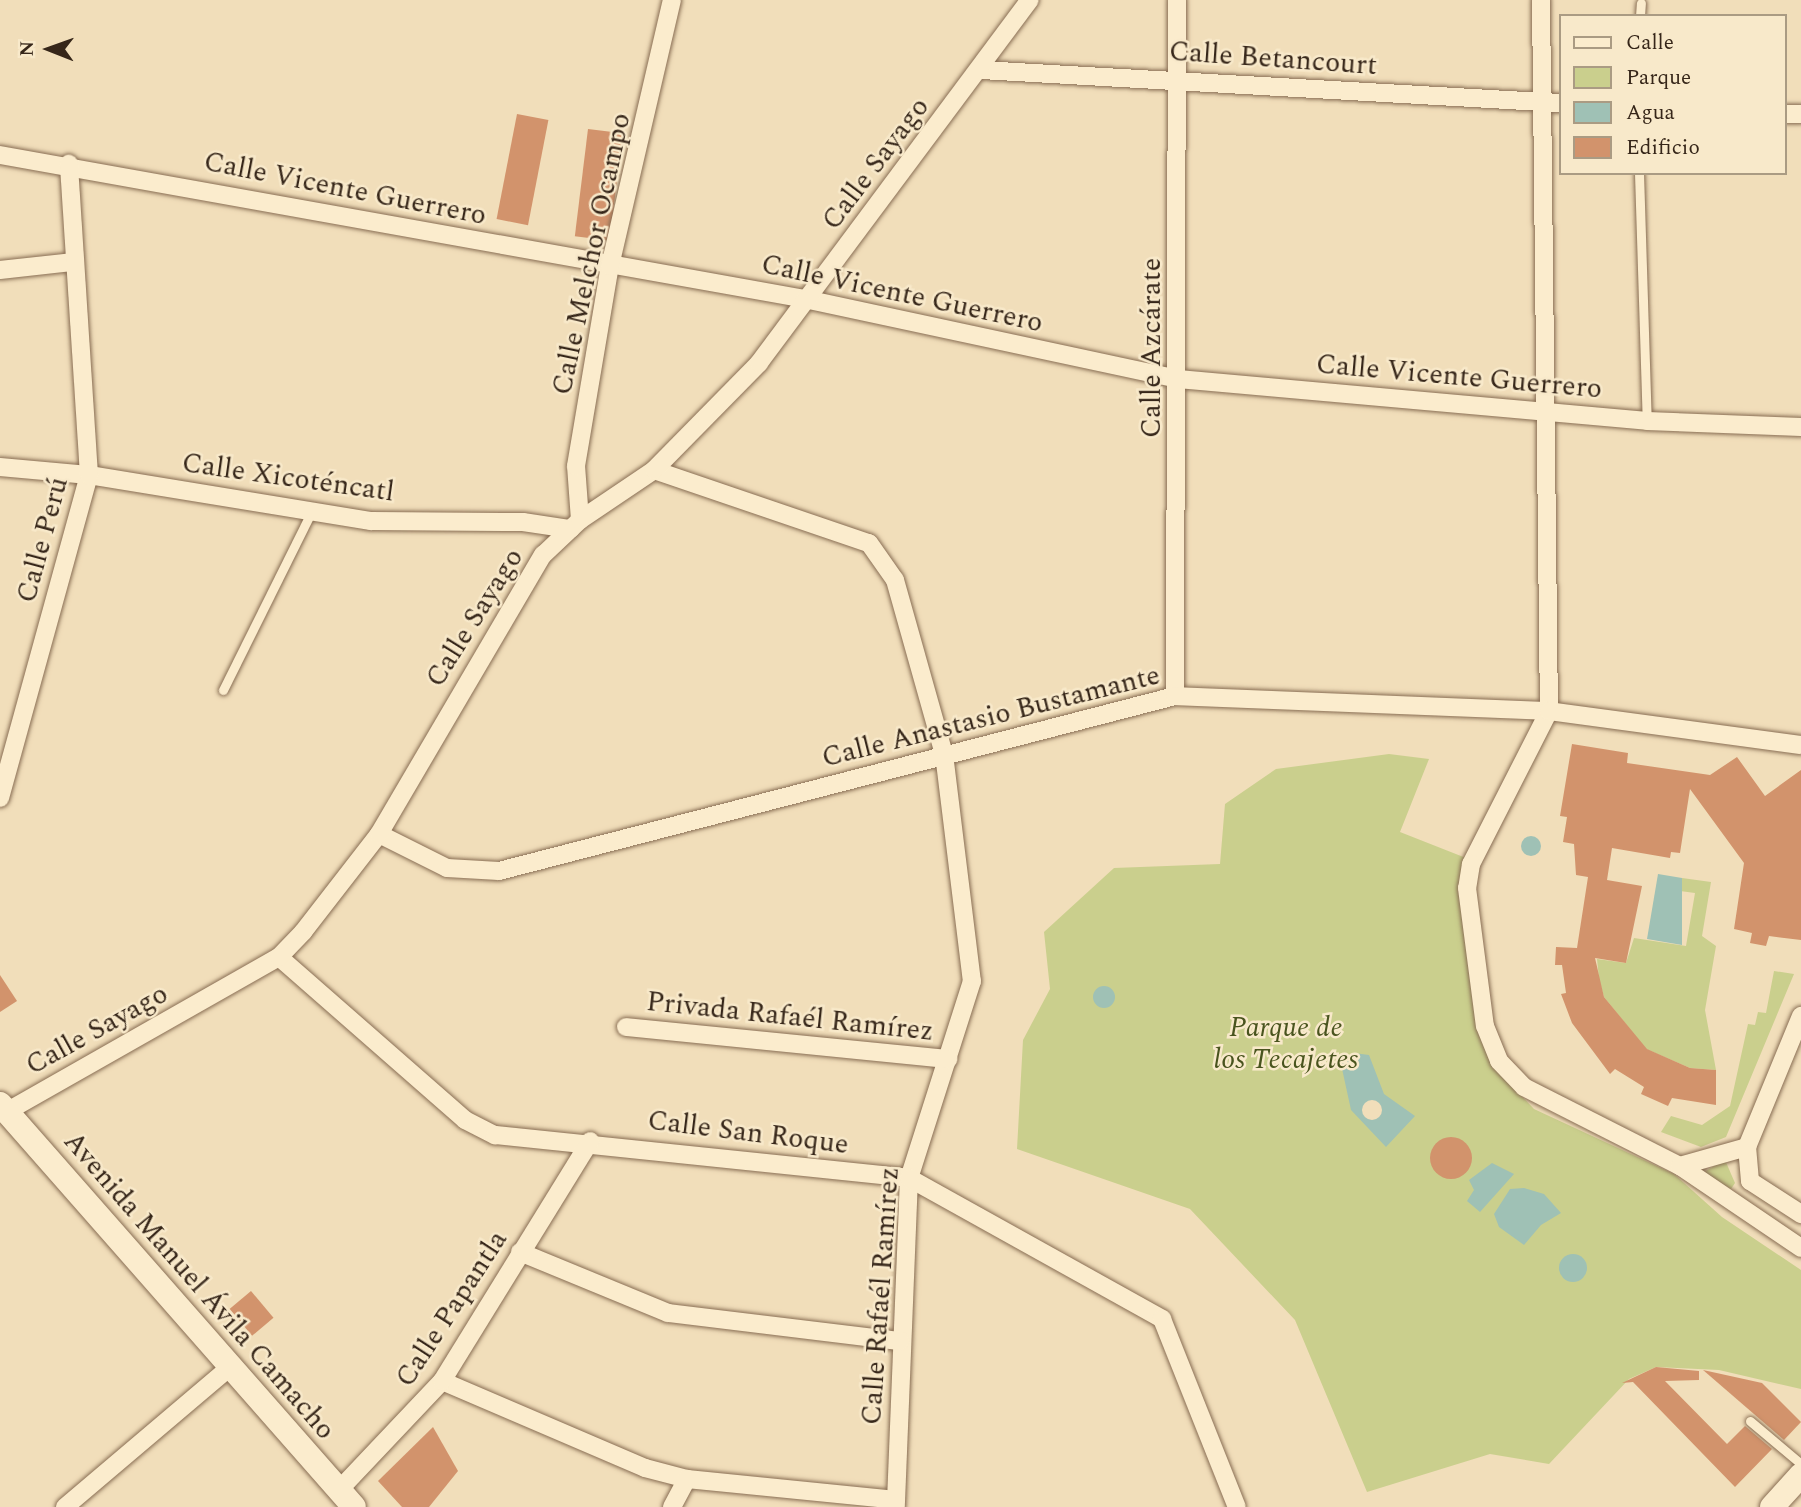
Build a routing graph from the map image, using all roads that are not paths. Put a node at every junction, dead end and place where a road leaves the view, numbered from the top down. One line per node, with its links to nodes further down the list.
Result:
1 (672, 0): 14 (street, Calle Melchor Ocampo)
2 (1030, 0): 7 (street, Calle Sayago)
3 (1177, 0): 8 (street, Calle Azcárate)
4 (1541, 0): 9 (street)
5 (1641, 3): 6 (lane)
6 (1640, 14)
7 (981, 70): 8 (street, Calle Betancourt); 16 (street, Calle Sayago)
8 (1179, 79): 9 (street, Calle Betancourt); 17 (street, Calle Azcárate)
9 (1552, 103): 18 (street)
10 (0, 155): 11 (street, Calle Vicente Guerrero)
11 (69, 164): 13 (street, Calle Perú); 14 (street, Calle Vicente Guerrero)
12 (1639, 175): 19 (lane)
13 (72, 262): 15 (street); 23 (street, Calle Perú)
14 (610, 266): 16 (street, Calle Vicente Guerrero); 25 (street, Calle Melchor Ocampo)
15 (0, 270)
16 (806, 299): 17 (street, Calle Vicente Guerrero); 22 (street, Calle Sayago)
17 (1178, 379): 18 (street, Calle Vicente Guerrero); 27 (street, Calle Azcárate)
18 (1542, 408): 19 (street, Calle Vicente Guerrero); 28 (street)
19 (1647, 421): 20 (street, Calle Vicente Guerrero)
20 (1801, 426)
21 (0, 467): 23 (street, Calle Xicoténcatl)
22 (654, 470): 25 (street, Calle Sayago); 30 (street, Calle Rafaél Ramírez)
23 (89, 475): 24 (street, Calle Xicoténcatl); 31 (street, Calle Perú)
24 (312, 510): 25 (street, Calle Xicoténcatl); 26 (lane)
25 (575, 524): 32 (street, Calle Sayago)
26 (223, 690)
27 (1175, 696): 28 (street, Calle Anastasio Bustamante); 30 (street, Calle Anastasio Bustamante)
28 (1549, 711): 29 (street, Calle Anastasio Bustamante); 40 (street)
29 (1801, 745)
30 (944, 754): 32 (street, Calle Anastasio Bustamante); 36 (street, Calle Rafaél Ramírez)
31 (0, 797)
32 (379, 834): 33 (street, Calle Sayago)
33 (279, 957): 37 (street, Calle Sayago); 38 (street, Calle San Roque)
34 (1801, 1016): 39 (street)
35 (625, 1027): 36 (street, Privada Rafaél Ramírez)
36 (948, 1059): 41 (street, Calle Rafaél Ramírez)
37 (1, 1117): 48 (main road, Avenida Manuel Ávila Camacho)
38 (590, 1141): 41 (street, Calle San Roque); 46 (street, Calle Papantla)
39 (1747, 1147): 40 (street); 42 (street)
40 (1680, 1166): 43 (street)
41 (909, 1178): 47 (street, Calle Rafaél Ramírez); 58 (street, Calle San Roque)
42 (1750, 1181): 43 (street); 44 (street)
43 (1733, 1206): 45 (street)
44 (1801, 1214)
45 (1801, 1248)
46 (520, 1252): 47 (street); 49 (street, Calle Papantla)
47 (900, 1341): 55 (street, Calle Rafaél Ramírez)
48 (231, 1366): 54 (main road, Avenida Manuel Ávila Camacho); 56 (street)
49 (442, 1381): 53 (street); 54 (street, Calle Papantla)
50 (1751, 1420): 51 (lane)
51 (1801, 1464)
52 (1801, 1475): 59 (main road)
53 (687, 1479): 55 (street); 57 (street)
54 (346, 1498)
55 (896, 1504)
56 (65, 1507)
57 (672, 1507)
58 (1237, 1507)
59 (1772, 1507)

